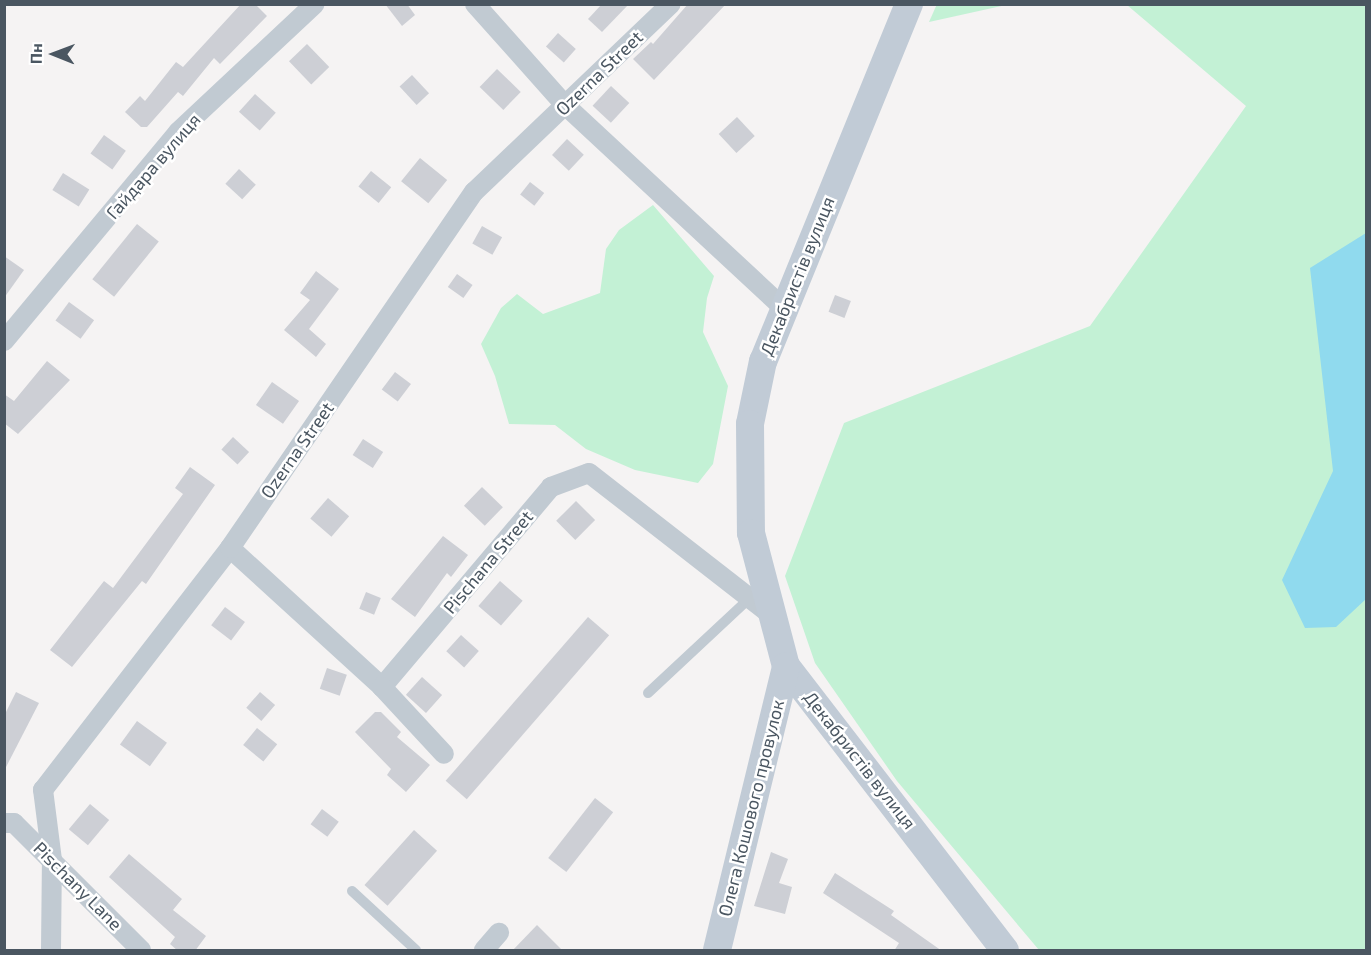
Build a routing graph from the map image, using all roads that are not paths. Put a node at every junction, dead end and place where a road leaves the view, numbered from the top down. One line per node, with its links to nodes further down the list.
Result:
1 (315, 4): 7 (street, Гайдара вулиця)
2 (475, 4): 5 (street)
3 (671, 4): 5 (street, Ozerna Street)
4 (909, 4): 6 (street, Декабристів вулиця)
5 (565, 105): 6 (street); 8 (street, Ozerna Street)
6 (782, 307): 10 (street, Декабристів вулиця)
7 (4, 341)
8 (230, 548): 12 (street); 16 (street, Ozerna Street)
9 (750, 598): 10 (street, Pischana Street); 12 (street, Pischana Street); 13 (lane)
10 (773, 616): 11 (street, Декабристів вулиця)
11 (786, 666): 23 (street, Олега Кошового провулок); 24 (street, Декабристів вулиця)
12 (382, 687): 14 (street)
13 (648, 693)
14 (444, 754)
15 (9, 823): 16 (street, Pischany Lane)
16 (52, 860): 19 (street, Ozerna Street); 20 (street, Pischany Lane)
17 (352, 891): 21 (lane)
18 (499, 933): 22 (street)
19 (51, 951)
20 (141, 951)
21 (416, 951)
22 (484, 951)
23 (717, 951)
24 (1005, 951)

